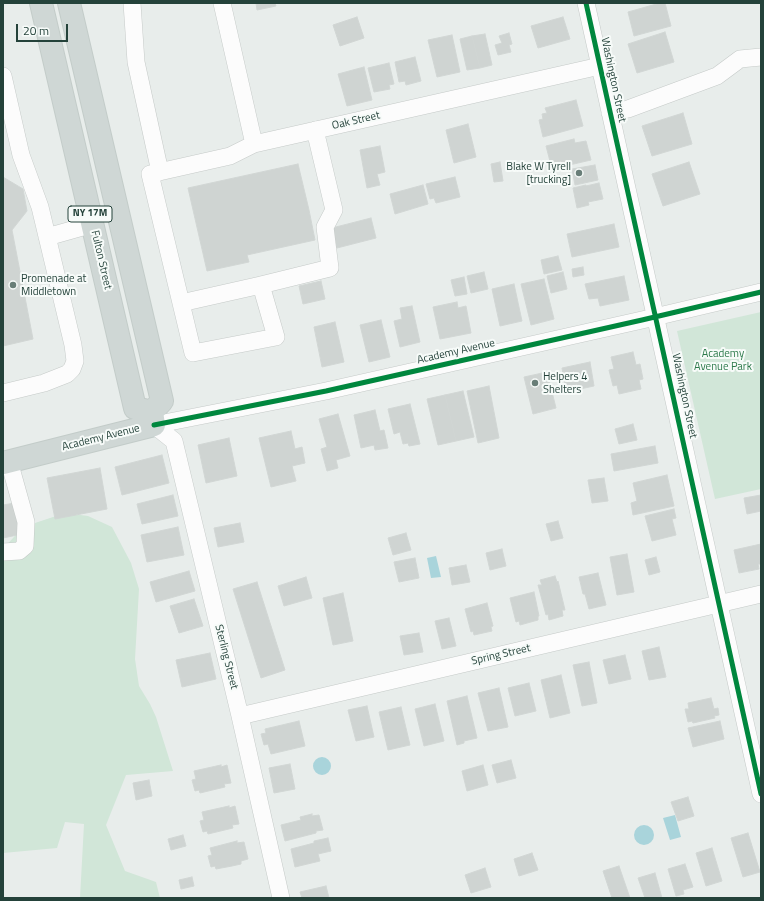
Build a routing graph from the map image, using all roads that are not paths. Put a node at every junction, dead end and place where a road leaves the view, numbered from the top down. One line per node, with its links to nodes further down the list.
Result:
1 (41, 3): 13 (main road, Fulton Street / NY 17M)
2 (69, 3): 20 (main road, NY 17M)
3 (132, 3): 12 (street)
4 (222, 3): 11 (street)
5 (586, 3): 7 (street, Washington Street)
6 (761, 57): 9 (street)
7 (600, 66): 9 (street, Washington Street); 10 (street, Oak Street)
8 (3, 76): 14 (street)
9 (610, 113): 18 (street, Washington Street)
10 (314, 130): 11 (street, Oak Street); 15 (street)
11 (254, 144): 12 (street, Oak Street)
12 (160, 172): 17 (street)
13 (93, 224): 14 (street); 20 (main road, Fulton Street / NY 17M)
14 (47, 236): 19 (street)
15 (261, 285): 17 (street); 17 (street)
16 (761, 292): 18 (street, Academy Avenue)
17 (181, 303)
18 (656, 316): 20 (street, Academy Avenue); 24 (street, Washington Street)
19 (3, 393)
20 (153, 418): 21 (main road, Academy Avenue); 25 (street, Sterling Street)
21 (6, 462): 22 (street)
22 (3, 552)
23 (761, 594): 24 (street, Spring Street)
24 (719, 604): 25 (street, Spring Street); 26 (street, Washington Street)
25 (240, 716): 27 (street, Sterling Street)
26 (761, 794)
27 (281, 898)

